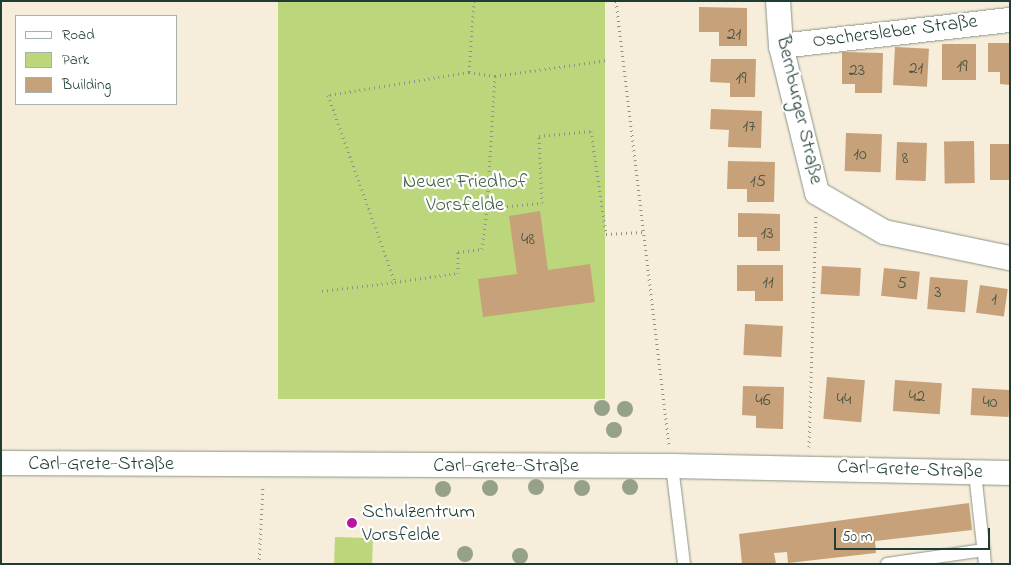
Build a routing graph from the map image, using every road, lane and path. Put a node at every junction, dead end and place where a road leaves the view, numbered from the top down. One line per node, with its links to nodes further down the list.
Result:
1 (474, 1): 7 (path)
2 (616, 1): 11 (path)
3 (778, 1): 5 (street, Bernburger Straße)
4 (1010, 20): 5 (street, Oschersleber Straße)
5 (781, 46): 9 (street, Bernburger Straße)
6 (608, 60): 8 (path)
7 (469, 72): 8 (path); 13 (path)
8 (495, 76): 10 (path)
9 (817, 193): 12 (street, Bernburger Straße); 18 (path)
10 (486, 208): 11 (path); 13 (path)
11 (643, 232): 17 (path)
12 (1010, 258)
13 (395, 282): 14 (path)
14 (322, 292)
15 (1, 464): 16 (street, Carl-Grete-Straße)
16 (263, 465): 17 (street, Carl-Grete-Straße); 22 (path)
17 (672, 466): 18 (street, Carl-Grete-Straße); 23 (lane)
18 (808, 467): 19 (street, Carl-Grete-Straße)
19 (975, 473): 20 (street, Carl-Grete-Straße); 21 (lane)
20 (1010, 473)
21 (984, 550): 24 (lane); 25 (lane)
22 (259, 564)
23 (684, 564)
24 (887, 564)
25 (985, 564)

